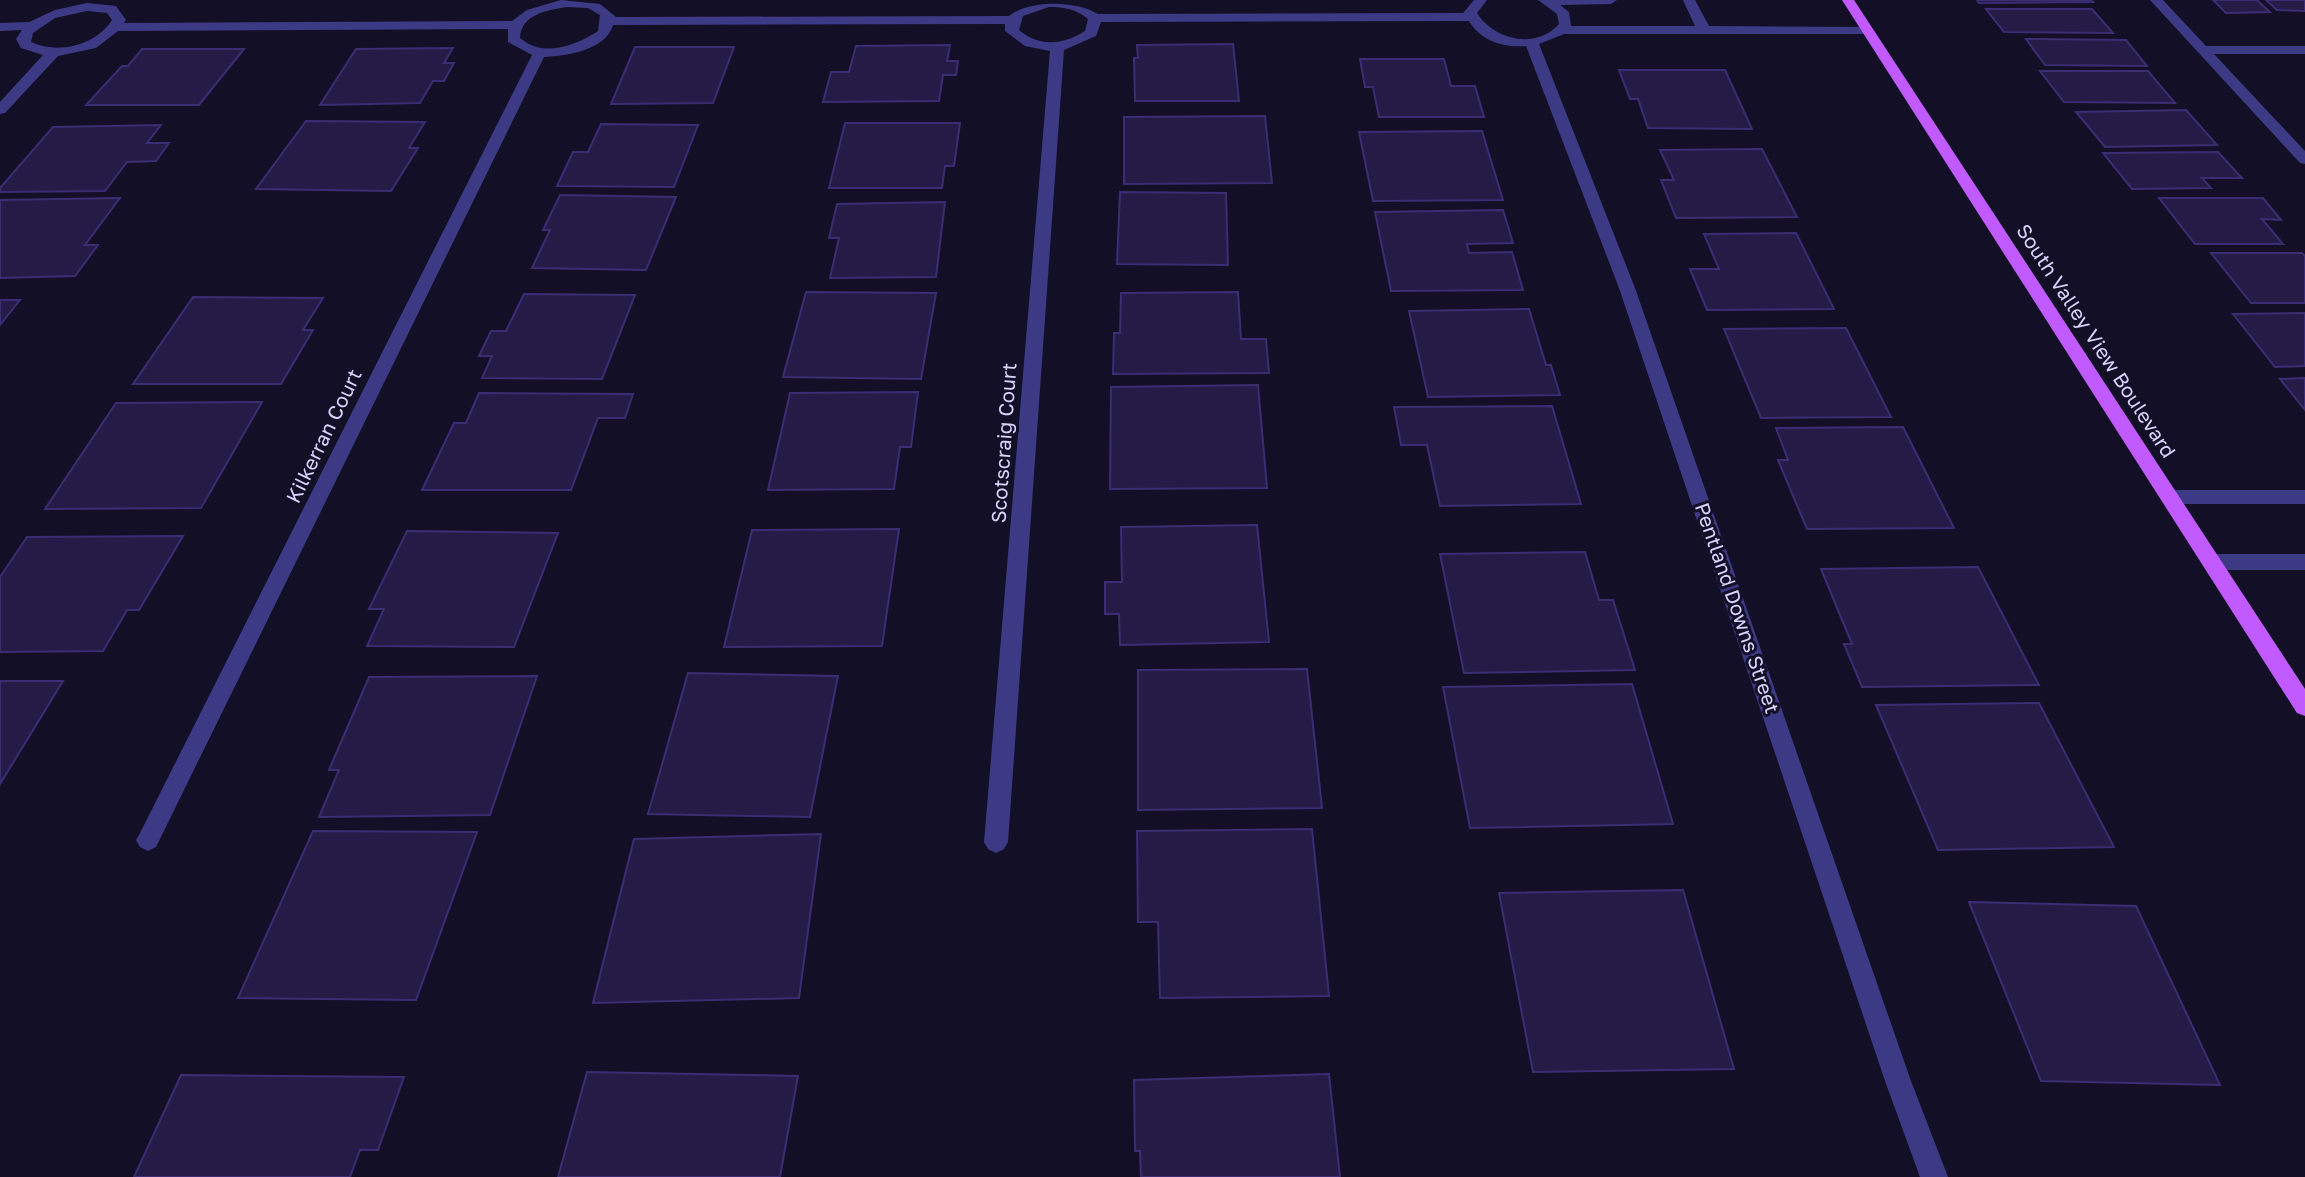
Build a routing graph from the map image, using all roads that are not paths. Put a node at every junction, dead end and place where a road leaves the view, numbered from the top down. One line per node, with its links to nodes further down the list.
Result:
1 (1481, 0): 7 (street)
2 (1545, 0): 3 (street); 15 (street)
3 (1611, 0)
4 (1689, 0): 16 (street)
5 (1848, 0): 17 (main road, South Valley View Boulevard)
6 (2156, 0): 20 (street)
7 (1471, 17): 8 (street); 18 (street)
8 (1095, 18): 9 (street); 19 (street)
9 (1013, 20): 10 (street); 19 (street)
10 (609, 21): 11 (street); 23 (street)
11 (515, 25): 14 (street); 23 (street)
12 (32, 26): 13 (street); 14 (street); 22 (street)
13 (0, 27)
14 (116, 27): 22 (street)
15 (1563, 30): 16 (street); 18 (street)
16 (1704, 30): 17 (street)
17 (1867, 30): 26 (main road, South Valley View Boulevard)
18 (1532, 43): 33 (street, Pentland Downs Street)
19 (1057, 47): 32 (street, Scotscraig Court)
20 (2203, 50): 21 (street); 25 (street)
21 (2305, 50)
22 (54, 52): 24 (street)
23 (540, 52): 31 (street, Kilkerran Court)
24 (0, 110)
25 (2305, 160)
26 (2171, 497): 27 (street); 28 (main road, South Valley View Boulevard)
27 (2305, 497)
28 (2213, 562): 29 (street); 30 (main road, South Valley View Boulevard)
29 (2305, 562)
30 (2305, 707)
31 (148, 840)
32 (996, 842)
33 (1934, 1177)

